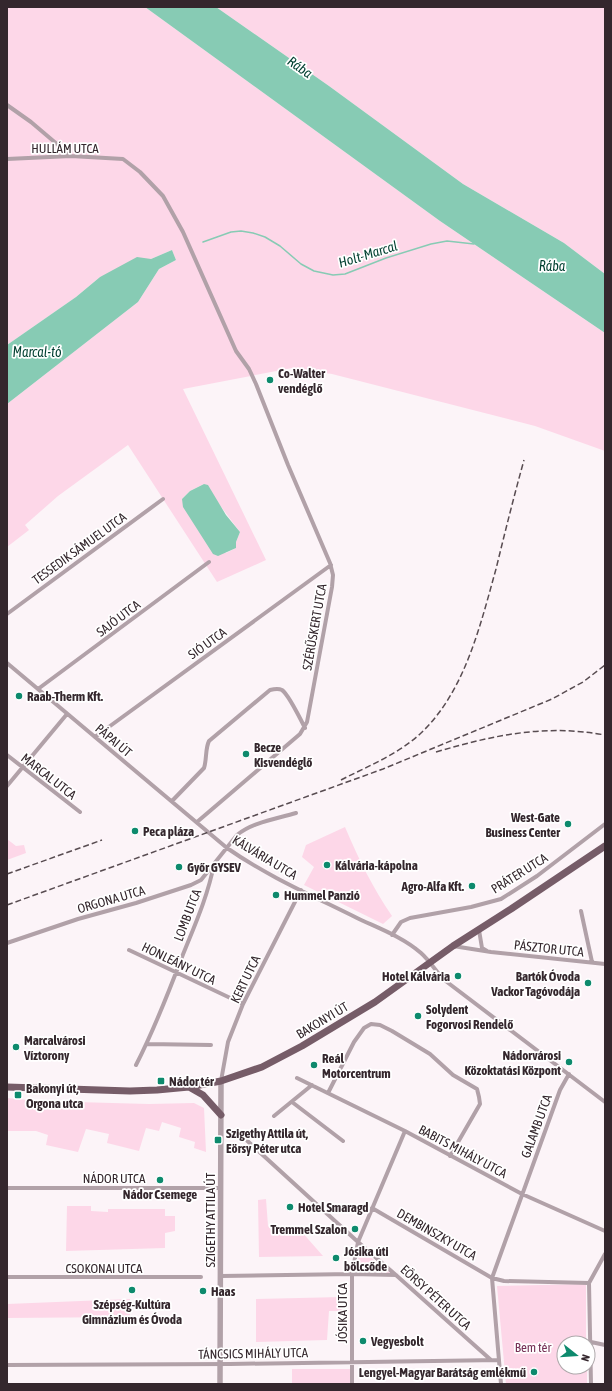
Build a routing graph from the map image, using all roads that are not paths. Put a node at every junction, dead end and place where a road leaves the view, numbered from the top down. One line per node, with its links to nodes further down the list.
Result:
1 (7, 105): 2 (street)
2 (71, 156): 3 (street, HULLÁM UTCA); 4 (street, HULLÁM UTCA)
3 (7, 159)
4 (123, 159): 7 (street, SZÉRŰSKERT UTCA)
5 (163, 499): 8 (street, TESSEDIK SÁMUEL UTCA)
6 (209, 562): 10 (street, SAJÓ UTCA)
7 (331, 565): 12 (street, SZÉRŰSKERT UTCA); 13 (street, SIÓ UTCA)
8 (7, 614)
9 (7, 663): 10 (street, PÁPAI ÚT)
10 (38, 689): 11 (street, PÁPAI ÚT)
11 (67, 714): 13 (street, PÁPAI ÚT); 15 (street)
12 (305, 728): 17 (street); 20 (street)
13 (95, 737): 17 (street, PÁPAI ÚT)
14 (7, 755): 15 (street, MARCAL UTCA)
15 (23, 768): 16 (street); 18 (street, MARCAL UTCA)
16 (7, 786)
17 (172, 801): 20 (street, PÁPAI ÚT)
18 (80, 812)
19 (296, 813): 24 (street, LOMB UTCA)
20 (197, 822): 22 (street, PÁPAI ÚT)
21 (605, 824): 29 (street, PRÁTER UTCA)
22 (208, 833): 24 (street, KÁLVÁRIA UTCA)
23 (605, 846): 28 (main road, BAKONYI ÚT)
24 (228, 848): 25 (street, LOMB UTCA); 26 (street, KÁLVÁRIA UTCA)
25 (214, 864): 30 (street, ORGONA UTCA); 37 (street, LOMB UTCA)
26 (301, 890): 29 (street, KÁLVÁRIA UTCA); 38 (street, KERT UTCA)
27 (581, 911): 35 (street)
28 (479, 930): 31 (main road, BAKONYI ÚT); 33 (street)
29 (392, 935): 34 (street, KÁLVÁRIA UTCA)
30 (7, 943)
31 (453, 946): 33 (street, PÁSZTOR UTCA); 34 (main road, BAKONYI ÚT)
32 (129, 950): 37 (street, HONLEÁNY UTCA)
33 (491, 952): 35 (street, PÁSZTOR UTCA)
34 (429, 962): 42 (street, KÁLVÁRIA UTCA); 44 (main road, BAKONYI ÚT)
35 (592, 962): 36 (street, PÁSZTOR UTCA)
36 (605, 964)
37 (176, 973): 38 (street, HONLEÁNY UTCA); 39 (street, LOMB UTCA)
38 (243, 1004): 44 (street, KERT UTCA)
39 (147, 1044): 40 (street); 41 (street, LOMB UTCA)
40 (211, 1045)
41 (136, 1065)
42 (569, 1074): 50 (street, KÁLVÁRIA UTCA); 59 (street, GALAMB UTCA)
43 (298, 1078): 45 (street, BABITS MIHÁLY UTCA)
44 (221, 1081): 47 (main road, BAKONYI ÚT); 51 (street, SZIGETHY ATTILA ÚT)
45 (312, 1085): 48 (street, BABITS MIHÁLY UTCA); 49 (street)
46 (7, 1087): 47 (main road, BAKONYI ÚT)
47 (189, 1087): 51 (main road)
48 (328, 1093): 53 (street, BABITS MIHÁLY UTCA); 56 (street)
49 (292, 1102): 52 (street); 55 (street)
50 (605, 1102)
51 (221, 1115): 58 (street, SZIGETHY ATTILA ÚT)
52 (274, 1116)
53 (405, 1131): 56 (street, BABITS MIHÁLY UTCA); 60 (street, JÓSIKA UTCA)
54 (242, 1136): 62 (street, EÖRSY PÉTER UTCA)
55 (343, 1141)
56 (450, 1156): 59 (street, BABITS MIHÁLY UTCA)
57 (7, 1188): 58 (street, NÁDOR UTCA)
58 (220, 1188): 65 (street, SZIGETHY ATTILA ÚT)
59 (522, 1194): 61 (street, BABITS MIHÁLY UTCA); 69 (street, GALAMB UTCA)
60 (372, 1208): 62 (street, JÓSIKA UTCA); 69 (street, DEMBINSZKY UTCA)
61 (605, 1231)
62 (358, 1242): 64 (street, JÓSIKA UTCA); 66 (street, EÖRSY PÉTER UTCA)
63 (605, 1254): 70 (street)
64 (352, 1274): 65 (street); 66 (street); 74 (street, JÓSIKA UTCA)
65 (221, 1276): 75 (street, SZIGETHY ATTILA ÚT)
66 (397, 1276): 72 (street, EÖRSY PÉTER UTCA)
67 (7, 1277): 68 (street, CSOKONAI UTCA)
68 (201, 1278)
69 (492, 1278): 70 (street); 73 (street)
70 (589, 1283): 71 (street)
71 (591, 1335)
72 (491, 1360): 73 (street, TÁNCSICS MIHÁLY UTCA); 74 (street, TÁNCSICS MIHÁLY UTCA)
73 (499, 1360): 79 (street)
74 (352, 1362): 75 (street, TÁNCSICS MIHÁLY UTCA); 78 (street, JÓSIKA UTCA)
75 (220, 1364): 76 (street, TÁNCSICS MIHÁLY UTCA); 77 (street, SZIGETHY ATTILA ÚT)
76 (7, 1365)
77 (220, 1384)
78 (352, 1384)
79 (501, 1384)

